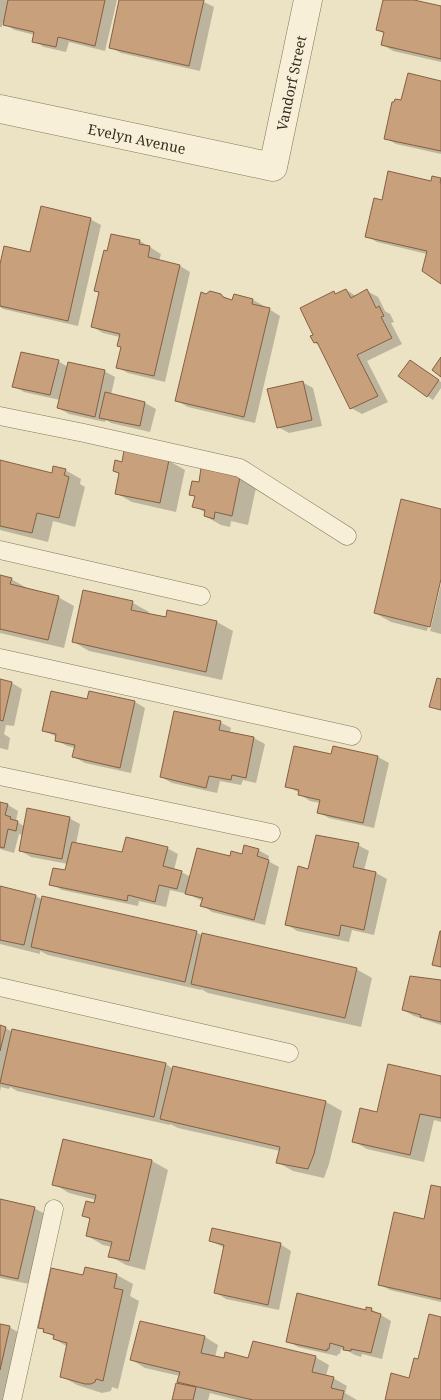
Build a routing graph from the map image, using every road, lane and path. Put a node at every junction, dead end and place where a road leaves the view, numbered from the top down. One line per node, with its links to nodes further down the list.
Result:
1 (308, 0): 3 (street, Vandorf Street)
2 (0, 109): 3 (street, Evelyn Avenue)
3 (274, 167)
4 (0, 416): 5 (lane)
5 (347, 536)
6 (0, 550): 7 (lane)
7 (201, 596)
8 (0, 658): 9 (lane)
9 (352, 736)
10 (0, 776): 11 (lane)
11 (271, 833)
12 (0, 987): 13 (lane)
13 (289, 1053)
14 (54, 1209): 15 (lane)
15 (12, 1400)

